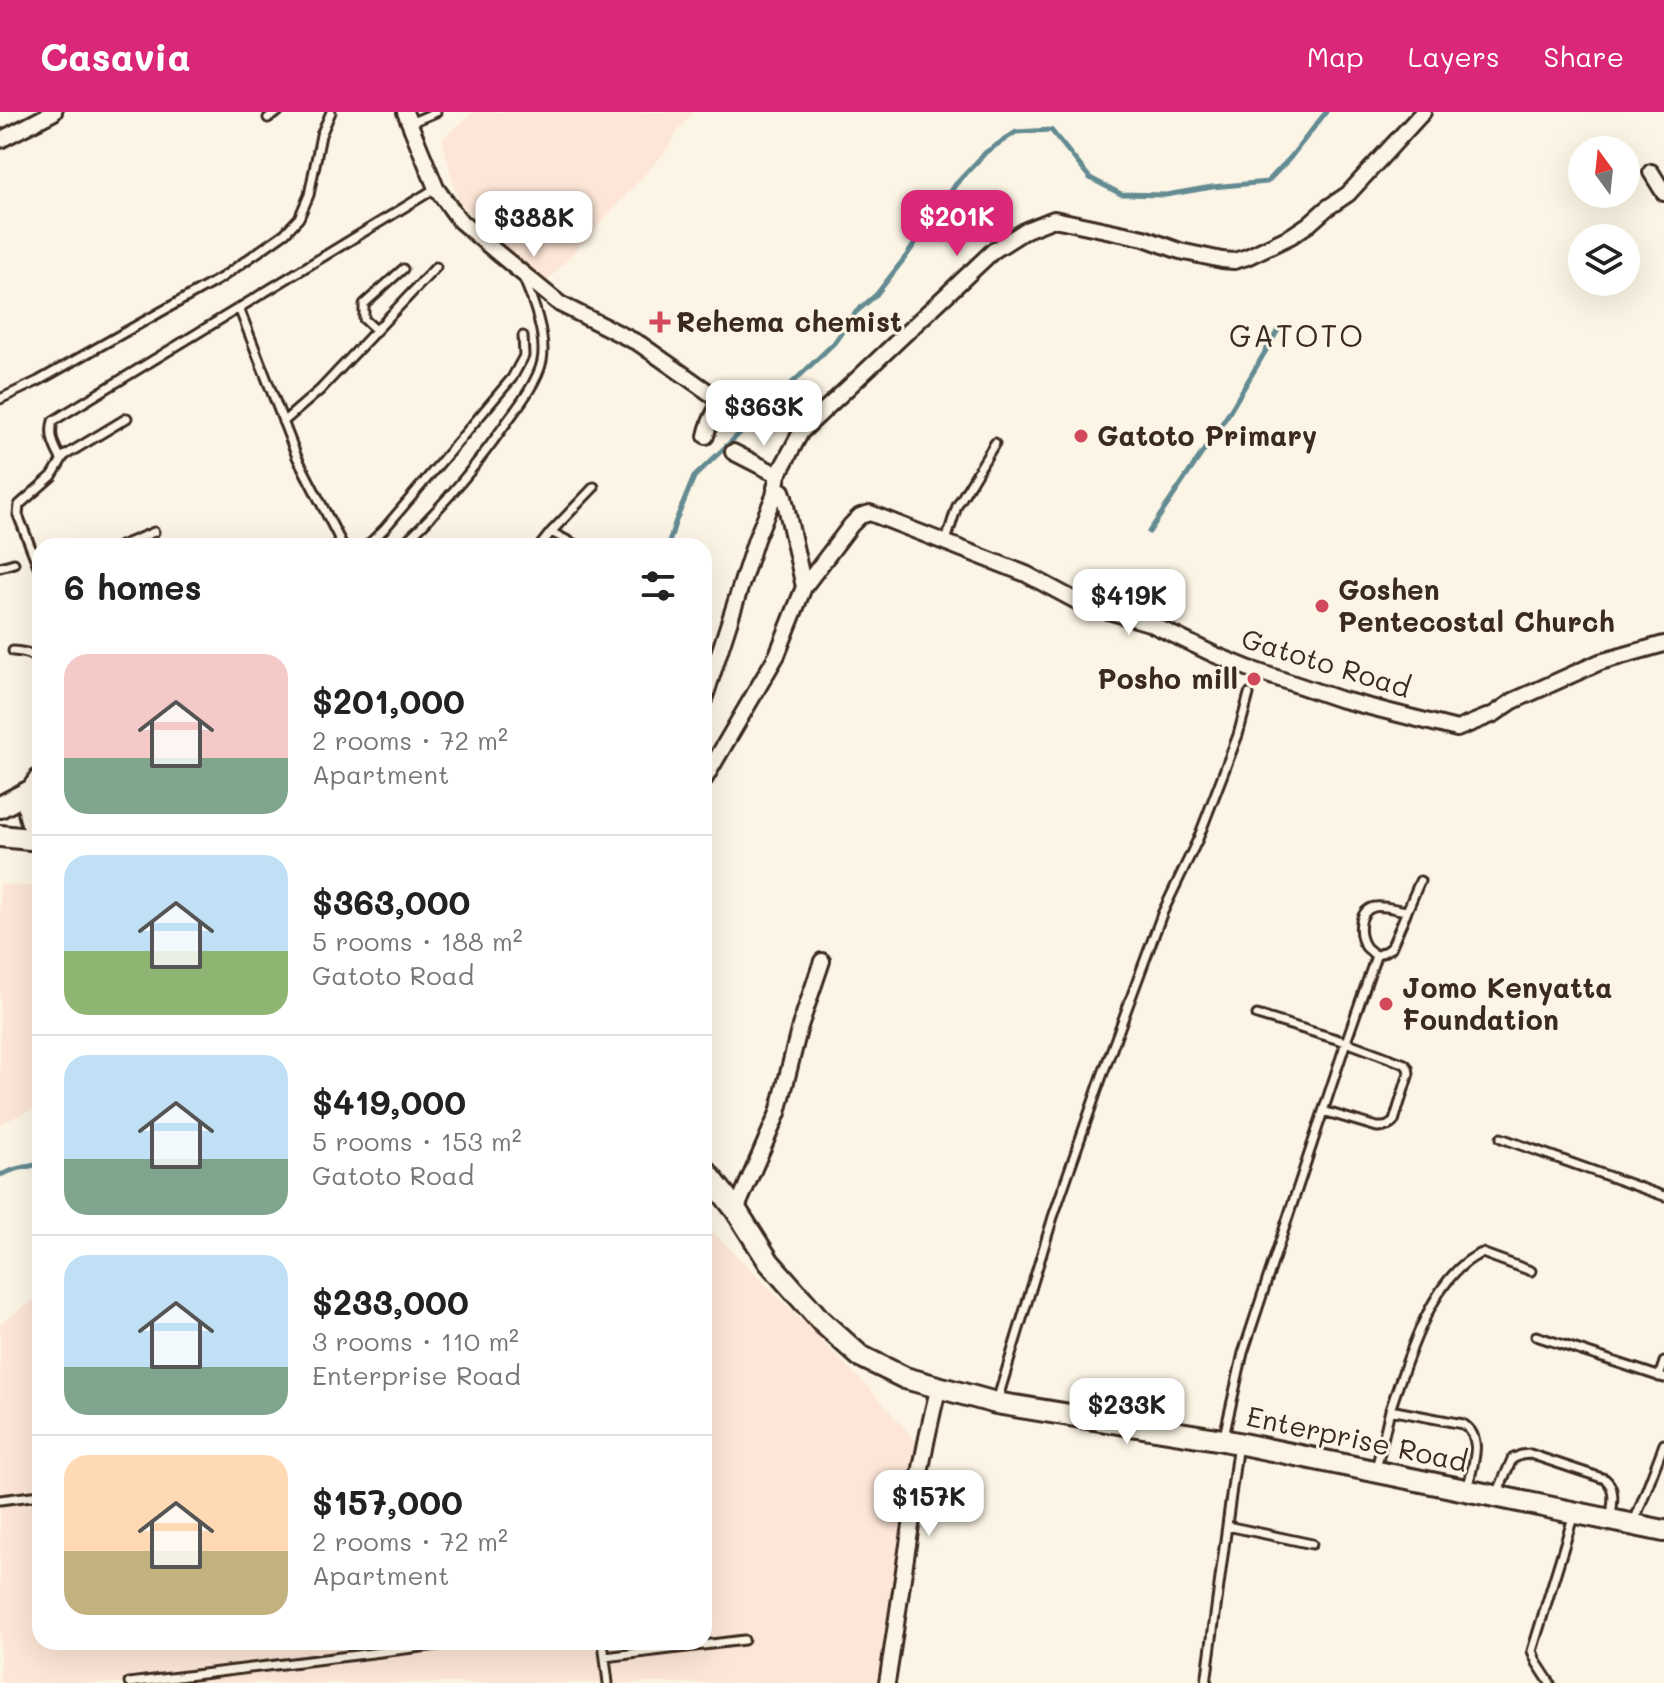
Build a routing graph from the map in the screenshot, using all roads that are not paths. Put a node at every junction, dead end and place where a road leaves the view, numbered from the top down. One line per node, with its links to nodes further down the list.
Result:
1 (54, 112): 8 (street)
2 (278, 112): 6 (lane)
3 (331, 112): 18 (lane)
4 (436, 112): 7 (lane)
5 (1423, 112): 25 (street)
6 (268, 118)
7 (407, 118): 10 (street)
8 (0, 140)
9 (1651, 172): 11 (street)
10 (436, 188): 14 (street); 15 (lane)
11 (1664, 193)
12 (436, 267): 16 (lane)
13 (403, 269): 16 (lane)
14 (521, 272): 21 (street); 32 (lane)
15 (239, 308): 20 (lane); 24 (lane)
16 (376, 330): 20 (lane)
17 (523, 336): 31 (lane)
18 (0, 399)
19 (127, 418): 24 (lane)
20 (283, 422): 30 (lane)
21 (706, 436)
22 (995, 443): 35 (lane)
23 (733, 452): 25 (street)
24 (61, 459): 36 (lane)
25 (776, 481): 39 (street); 43 (street)
26 (594, 487): 28 (lane)
27 (154, 532): 29 (lane)
28 (551, 532): 33 (lane); 34 (lane)
29 (139, 538)
30 (339, 538)
31 (375, 538)
32 (409, 538)
33 (546, 538)
34 (563, 538)
35 (946, 541): 39 (street, Gatoto Road); 40 (street, Gatoto Road)
36 (32, 552)
37 (14, 563): 38 (lane)
38 (0, 567)
39 (804, 587): 45 (street, Gatoto Road)
40 (1664, 644)
41 (13, 651): 42 (lane)
42 (32, 654)
43 (712, 675)
44 (1249, 694): 68 (lane)
45 (712, 766)
46 (32, 787): 48 (main road)
47 (32, 793): 49 (main road)
48 (0, 807)
49 (32, 822)
50 (0, 836): 51 (main road)
51 (32, 837)
52 (1420, 881): 53 (lane)
53 (1407, 911): 54 (lane); 54 (lane)
54 (1376, 956): 57 (lane)
55 (822, 961): 62 (street)
56 (1257, 1015): 57 (lane)
57 (1346, 1042): 58 (lane); 58 (lane)
58 (1323, 1111): 70 (lane)
59 (1501, 1138): 61 (lane)
60 (712, 1179): 62 (main road, Enterprise Road)
61 (1664, 1196)
62 (736, 1210): 67 (main road, Enterprise Road)
63 (1531, 1271): 69 (lane)
64 (1536, 1336): 66 (lane)
65 (1664, 1362): 66 (lane)
66 (1662, 1378)
67 (939, 1386): 68 (main road, Enterprise Road); 91 (street)
68 (996, 1403): 70 (main road, Enterprise Road)
69 (1390, 1410): 72 (lane); 73 (lane)
70 (1231, 1441): 72 (main road, Enterprise Road); 80 (lane)
71 (1664, 1444): 79 (lane)
72 (1376, 1471): 73 (main road, Enterprise Road)
73 (1468, 1490): 75 (main road, Enterprise Road)
74 (32, 1496): 76 (lane)
75 (1497, 1496): 77 (main road, Enterprise Road); 78 (lane)
76 (0, 1500)
77 (1574, 1512): 78 (main road, Enterprise Road); 93 (lane)
78 (1611, 1520): 79 (main road, Enterprise Road)
79 (1633, 1524): 81 (main road, Enterprise Road)
80 (1227, 1526): 82 (lane); 92 (lane)
81 (1664, 1531)
82 (1312, 1544)
83 (744, 1640): 84 (lane)
84 (712, 1644)
85 (397, 1650): 89 (lane)
86 (604, 1650): 88 (lane)
87 (662, 1650): 88 (lane)
88 (605, 1657): 90 (lane)
89 (129, 1683)
90 (608, 1683)
91 (887, 1683)
92 (1206, 1683)
93 (1550, 1683)

